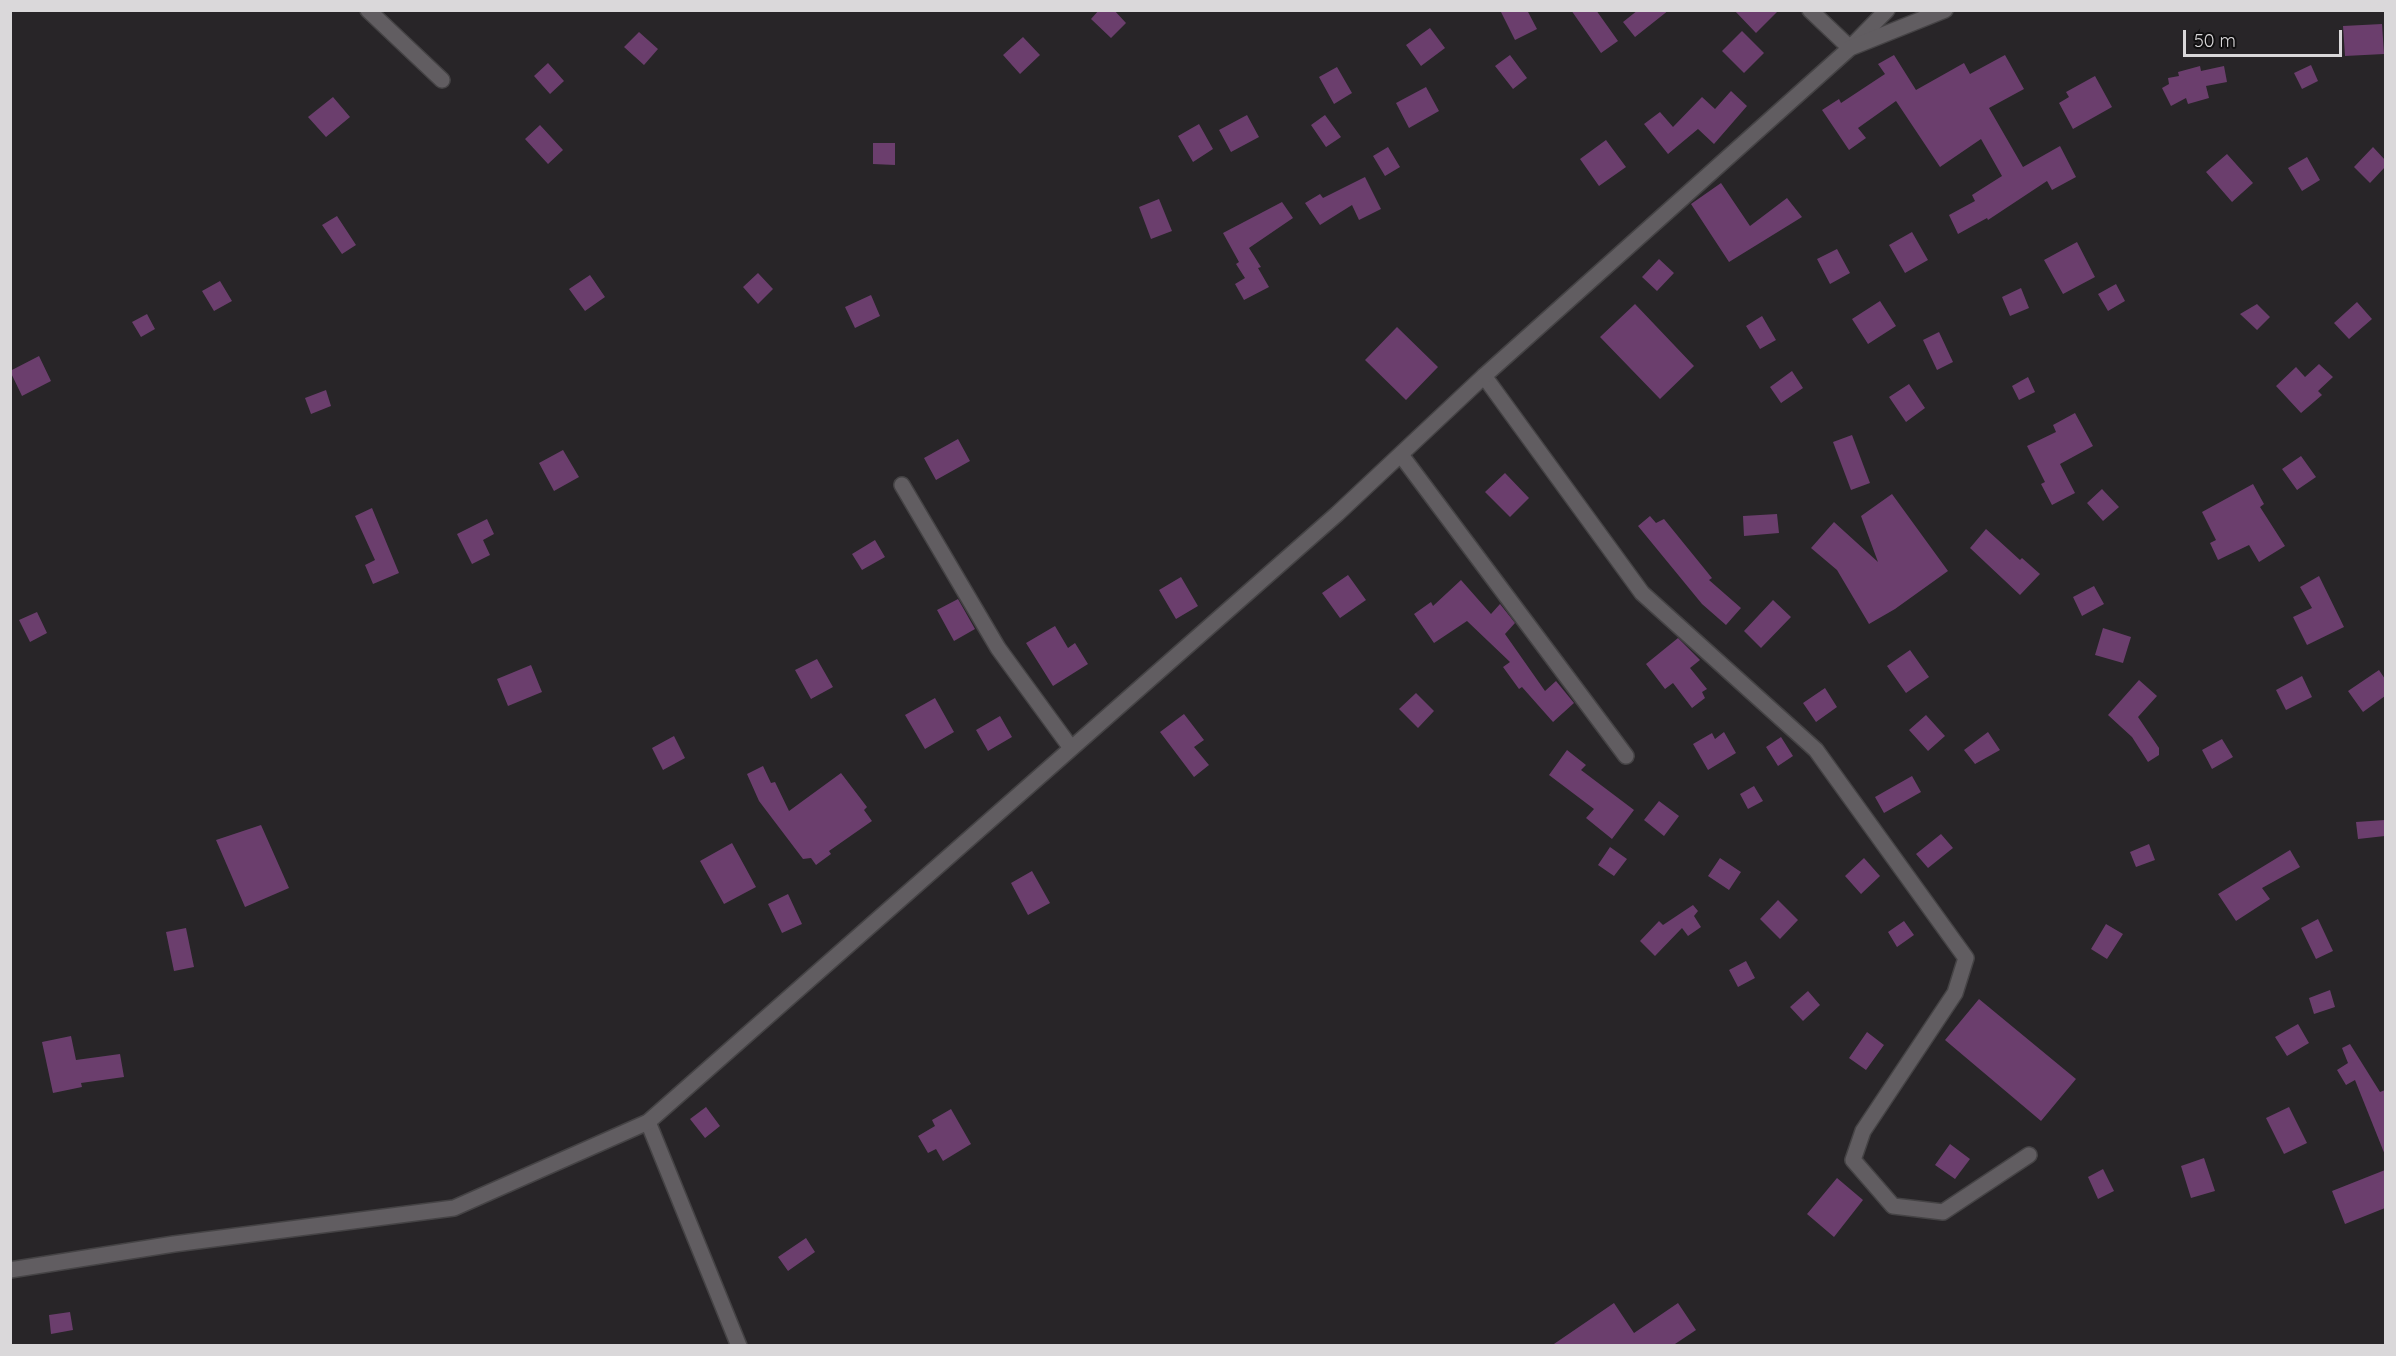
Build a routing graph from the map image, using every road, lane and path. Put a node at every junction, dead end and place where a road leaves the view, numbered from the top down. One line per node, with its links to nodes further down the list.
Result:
1 (368, 10): 6 (street)
2 (1810, 10): 5 (street)
3 (1887, 10): 5 (street)
4 (1945, 10): 5 (street)
5 (1850, 48): 7 (street)
6 (442, 80)
7 (1484, 376): 8 (street); 13 (street)
8 (1401, 455): 10 (street); 11 (street)
9 (902, 485): 10 (street)
10 (1071, 748): 12 (street)
11 (1626, 756)
12 (648, 1122): 14 (street); 15 (street)
13 (2029, 1155)
14 (10, 1269)
15 (739, 1346)

